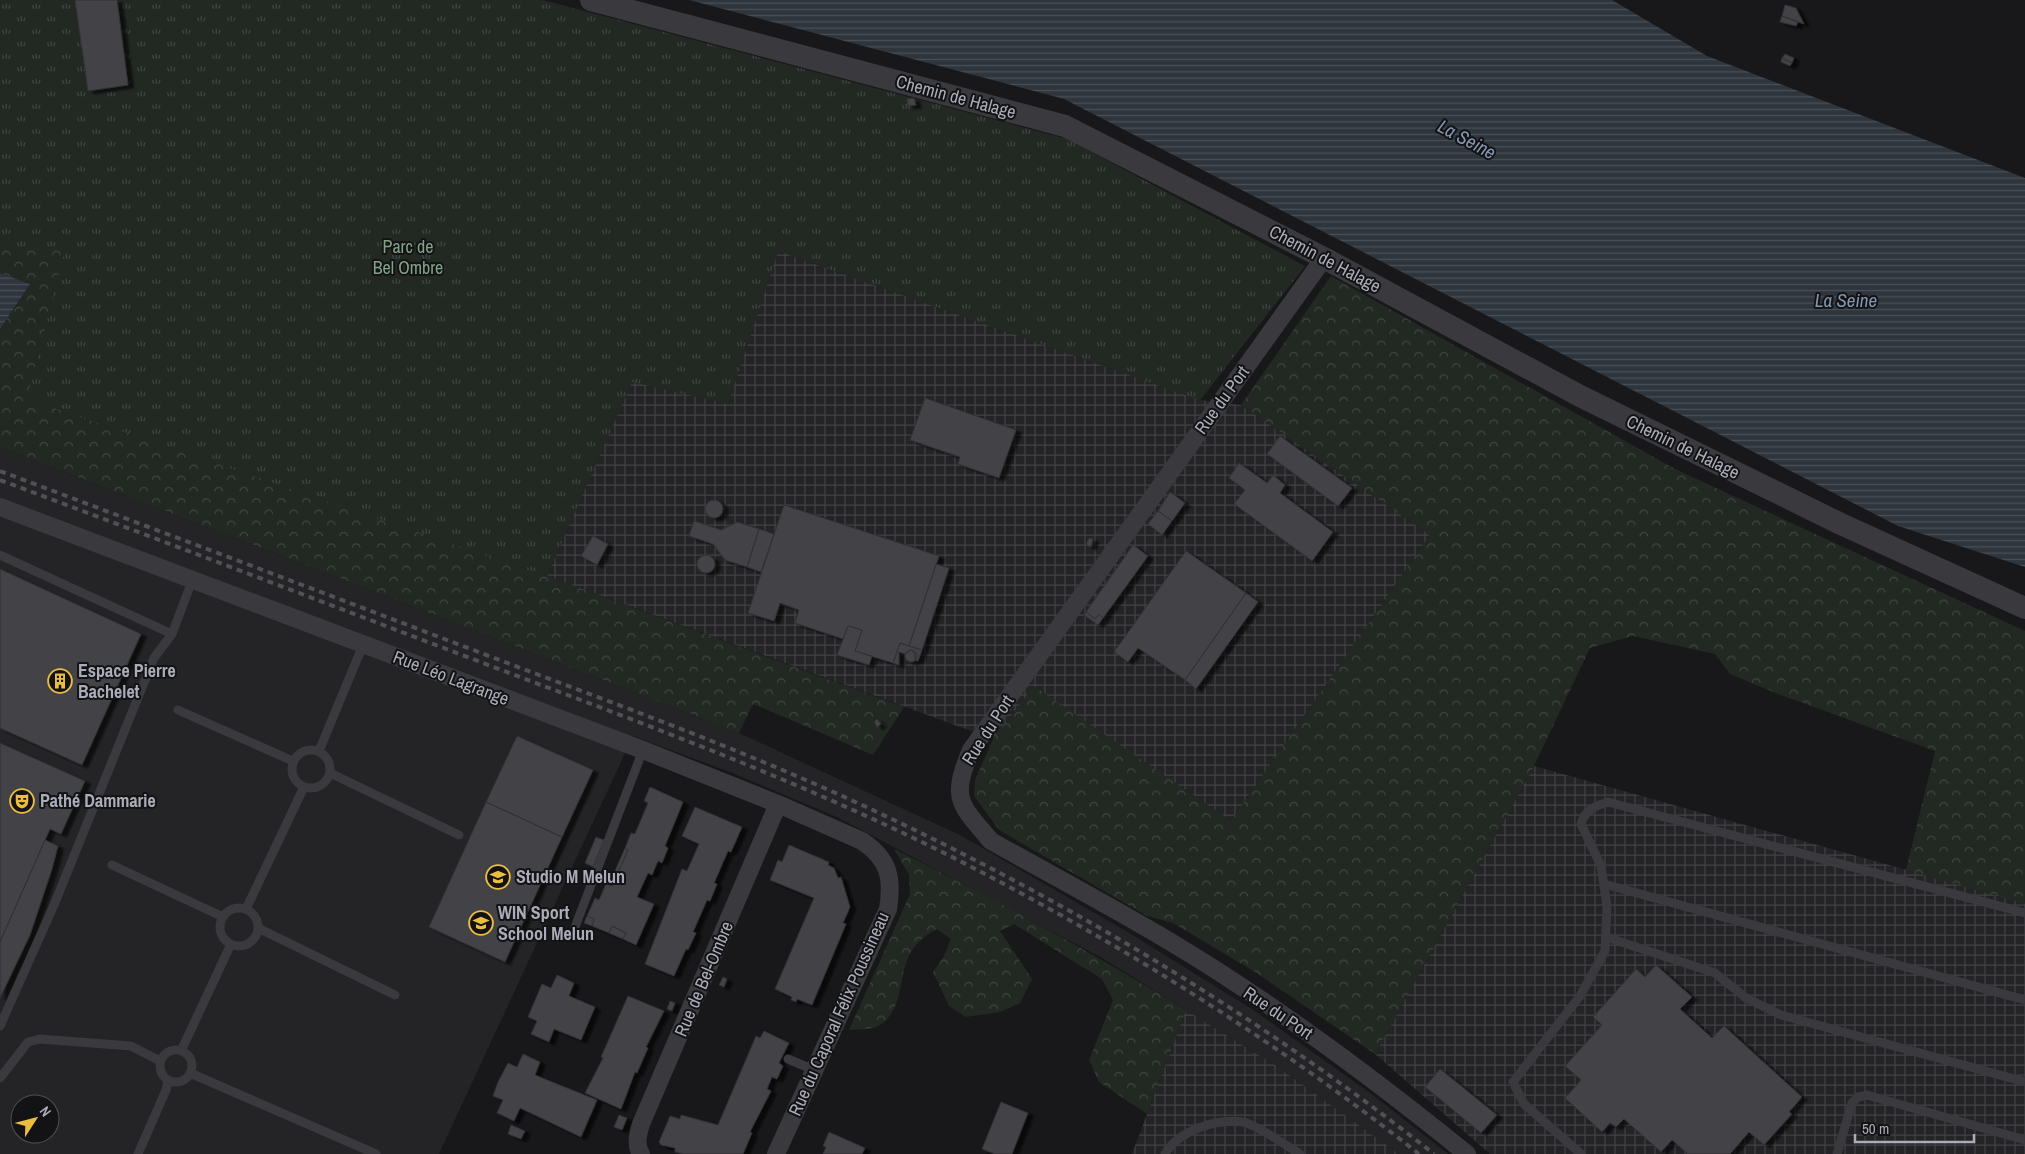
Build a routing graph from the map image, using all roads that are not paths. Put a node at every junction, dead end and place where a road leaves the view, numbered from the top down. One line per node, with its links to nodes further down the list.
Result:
1 (591, 0): 2 (street, Chemin de Halage)
2 (1324, 258): 6 (street, Chemin de Halage); 45 (street, Rue du Port)
3 (0, 507): 5 (street, Rue Léo Lagrange)
4 (0, 555): 7 (lane)
5 (192, 581): 7 (lane); 8 (street, Rue Léo Lagrange)
6 (2025, 608)
7 (172, 634): 29 (lane)
8 (363, 644): 10 (street, Rue Léo Lagrange); 11 (lane)
9 (178, 710): 12 (lane)
10 (643, 750): 15 (street, Rue Léo Lagrange); 23 (lane)
11 (319, 751): 12 (lane); 13 (lane)
12 (293, 761): 14 (lane)
13 (330, 773): 14 (lane); 16 (lane)
14 (304, 787): 20 (lane)
15 (778, 804): 18 (street, Rue Léo Lagrange); 41 (street, Rue de Bel-Ombre)
16 (459, 836)
17 (112, 866): 22 (lane)
18 (888, 871): 33 (street, Rue du Caporal Félix Poussineau)
19 (1604, 884): 21 (lane); 25 (lane); 28 (lane)
20 (246, 909): 22 (lane); 24 (lane)
21 (2025, 913)
22 (223, 917): 26 (lane)
23 (575, 927)
24 (258, 928): 26 (lane); 27 (lane)
25 (1606, 937): 37 (lane); 46 (lane)
26 (231, 944): 30 (lane)
27 (395, 995)
28 (2025, 1000)
29 (0, 1026)
30 (181, 1051): 32 (lane); 34 (lane)
31 (788, 1058): 33 (lane)
32 (160, 1061): 35 (lane); 36 (lane)
33 (814, 1070): 42 (street, Rue du Caporal Félix Poussineau)
34 (190, 1073): 36 (lane); 40 (lane)
35 (0, 1078)
36 (168, 1080): 39 (lane)
37 (2025, 1082)
38 (2025, 1140): 47 (lane)
39 (138, 1154)
40 (376, 1154)
41 (641, 1154)
42 (776, 1154)
43 (1165, 1154): 44 (lane)
44 (1300, 1154)
45 (1467, 1154)
46 (1581, 1154)
47 (1837, 1154)

